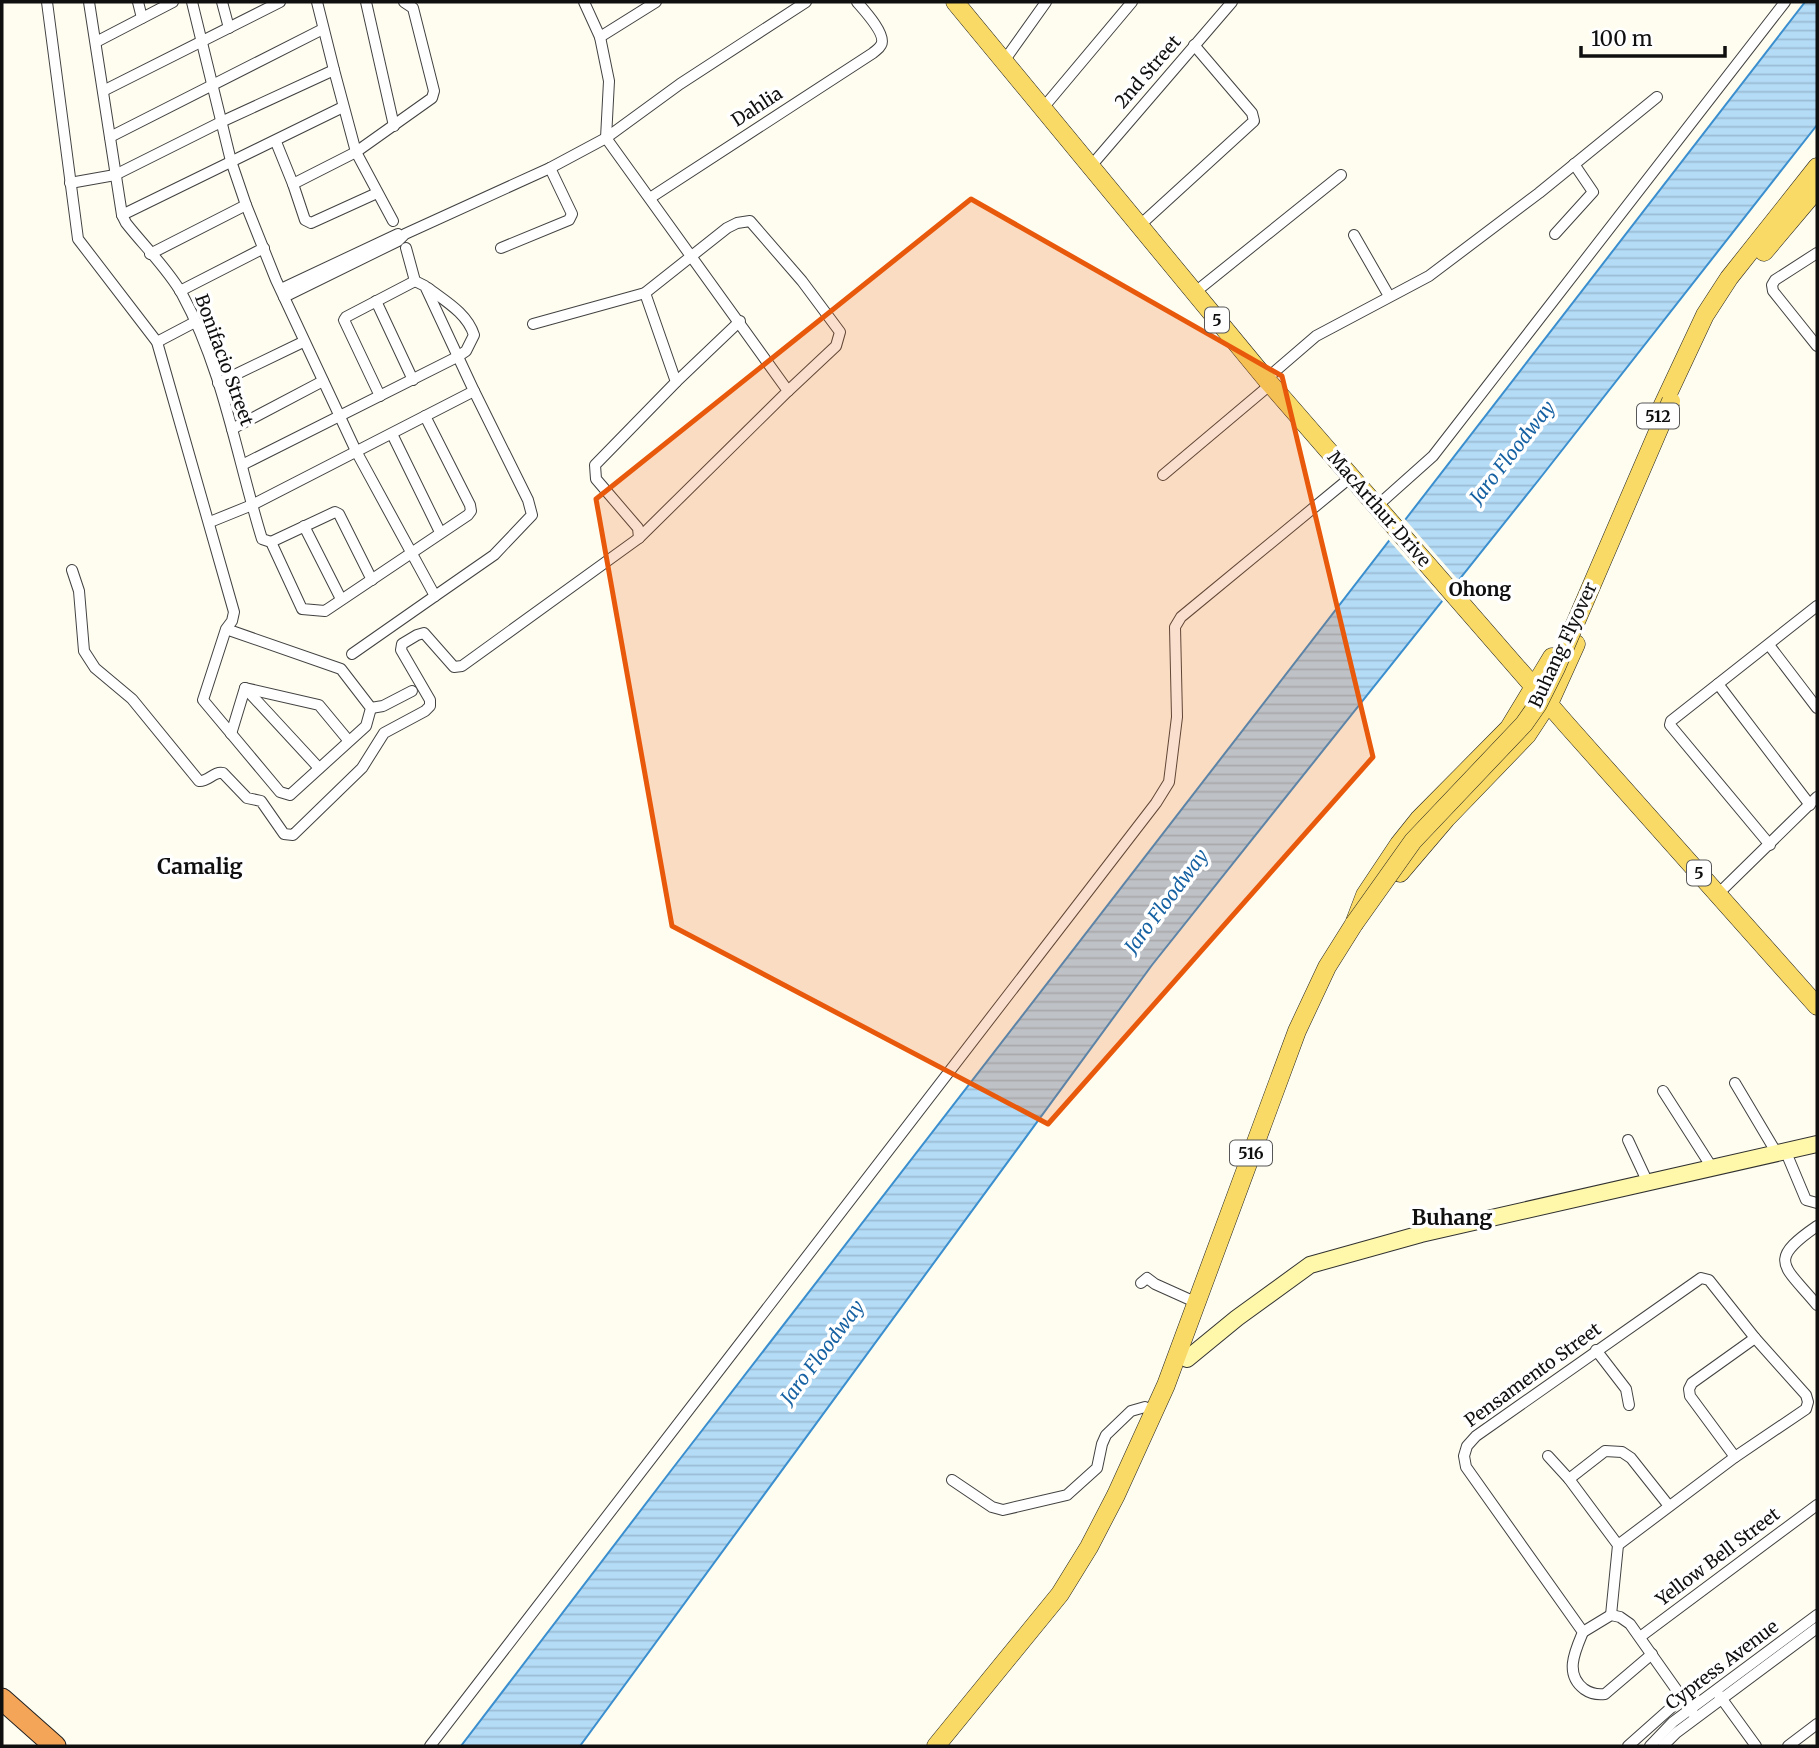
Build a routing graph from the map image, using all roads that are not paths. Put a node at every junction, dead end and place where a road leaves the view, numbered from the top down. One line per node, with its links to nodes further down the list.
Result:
1 (47, 2): 47 (street)
2 (89, 2): 25 (street, Bonifacio Street)
3 (138, 2): 20 (street)
4 (173, 2): 20 (street)
5 (192, 2): 24 (street)
6 (222, 2): 21 (street)
7 (317, 2): 22 (street)
8 (366, 2): 35 (street)
9 (404, 2): 35 (street)
10 (584, 2): 23 (street)
11 (656, 2): 23 (street)
12 (806, 2): 37 (street)
13 (857, 2): 51 (street, Dahlia)
14 (955, 2): 27 (main road, MacArthur Drive / 5)
15 (1046, 2): 27 (street)
16 (1132, 2): 33 (street)
17 (1232, 2): 26 (street, 2nd Street)
18 (1785, 2): 97 (street)
19 (273, 3): 21 (street)
20 (142, 18): 25 (street)
21 (229, 28): 24 (street)
22 (323, 29): 28 (street); 29 (street)
23 (600, 37): 37 (street)
24 (203, 41): 29 (street); 30 (street)
25 (96, 42): 30 (street, Bonifacio Street)
26 (1195, 45): 42 (street, 2nd Street); 55 (street)
27 (1004, 61): 33 (main road, MacArthur Drive / 5)
28 (334, 70): 32 (street); 34 (street)
29 (214, 84): 34 (street); 36 (street)
30 (103, 90): 36 (street, Bonifacio Street)
31 (1657, 97): 41 (street)
32 (343, 107): 38 (street); 39 (street)
33 (1043, 108): 42 (main road, MacArthur Drive / 5)
34 (221, 122): 40 (street); 45 (street)
35 (394, 125): 39 (street)
36 (110, 137): 45 (street, Bonifacio Street)
37 (607, 138): 44 (street); 51 (street)
38 (276, 142): 40 (street); 48 (street)
39 (356, 152): 48 (street); 50 (street)
40 (231, 161): 52 (street); 53 (street)
41 (1574, 164): 56 (street); 70 (street)
42 (1091, 166): 55 (main road, MacArthur Drive / 5)
43 (1817, 167): 80 (main road, 512)
44 (550, 168): 60 (street); 67 (street)
45 (115, 175): 47 (street); 53 (street, Bonifacio Street)
46 (1341, 175): 69 (street)
47 (70, 183): 75 (street)
48 (293, 184): 50 (street)
49 (1817, 188): 80 (main road, 512)
50 (377, 193): 54 (street)
51 (650, 198): 62 (street)
52 (246, 205): 58 (street); 61 (street)
53 (122, 215): 61 (street, Bonifacio Street)
54 (393, 221)
55 (1139, 226): 69 (main road, MacArthur Drive / 5)
56 (1555, 234)
57 (1354, 235): 70 (street)
58 (264, 248): 66 (street); 67 (street)
59 (406, 248): 65 (street)
60 (501, 248)
61 (150, 254): 66 (street, Bonifacio Street)
62 (692, 256): 68 (street); 72 (street); 86 (street)
63 (1813, 256): 64 (street); 77 (street)
64 (1817, 269)
65 (420, 284): 71 (street); 78 (street); 78 (street)
66 (180, 291): 73 (street, Bonifacio Street)
67 (282, 293): 76 (street)
68 (645, 293): 74 (street); 82 (street)
69 (1194, 293): 83 (main road, MacArthur Drive / 5)
70 (1390, 296): 83 (street)
71 (376, 301): 79 (street); 87 (street)
72 (740, 321): 82 (street); 86 (street)
73 (195, 322): 75 (street); 84 (street, Bonifacio Street)
74 (533, 324)
75 (157, 342): 98 (street)
76 (303, 342): 81 (street); 84 (street)
77 (1817, 346)
78 (457, 356): 79 (street); 85 (street)
79 (413, 380): 87 (street)
80 (1680, 381): 111 (main road, 512); 114 (main road, 512); 131 (main road, Buhang Flyover / 512, bridge)
81 (323, 382): 88 (street); 90 (street)
82 (676, 382): 101 (street)
83 (1269, 382): 94 (street); 95 (main road, MacArthur Drive / 5)
84 (218, 383): 90 (street, Bonifacio Street)
85 (474, 391): 89 (street); 106 (street)
86 (788, 391): 101 (street)
87 (380, 396): 88 (street)
88 (340, 415): 92 (street); 93 (street)
89 (425, 416): 91 (street); 100 (street)
90 (232, 429): 93 (street, Bonifacio Street)
91 (392, 433): 92 (street); 100 (street)
92 (356, 451): 96 (street); 103 (street)
93 (242, 465): 96 (street, Bonifacio Street)
94 (1163, 475)
95 (1351, 477): 97 (main road, MacArthur Drive / 5); 170 (street)
96 (252, 505): 98 (street); 102 (street, Bonifacio Street)
97 (1379, 508): 113 (main road, MacArthur Drive / 5)
98 (209, 522): 109 (street)
99 (304, 526): 102 (street); 105 (street); 107 (street)
100 (440, 532): 103 (street)
101 (639, 538): 104 (street)
102 (271, 542): 107 (street, Bonifacio Street)
103 (411, 553): 105 (street); 106 (street)
104 (72, 570)
105 (372, 580): 107 (street)
106 (435, 596): 112 (street)
107 (341, 599)
108 (1817, 606): 110 (street)
109 (226, 629): 120 (street); 124 (street)
110 (1769, 645): 115 (street); 121 (street)
111 (1555, 651): 113 (main road); 116 (main road, 512)
112 (352, 654)
113 (1517, 666): 116 (main road, MacArthur Drive / 5); 122 (main road)
114 (1562, 675): 119 (main road, 512); 123 (main road)
115 (1718, 684): 128 (street); 129 (street)
116 (1535, 687): 119 (main road, MacArthur Drive / 5); 122 (main road, 516)
117 (245, 688): 124 (street); 126 (street); 127 (street)
118 (412, 691): 120 (street)
119 (1548, 703): 123 (main road, MacArthur Drive / 5); 125 (main road, 516)
120 (371, 708): 126 (street)
121 (1817, 708)
122 (1519, 715): 131 (main road, 516)
123 (1567, 725): 125 (main road); 130 (main road, MacArthur Drive / 5)
124 (231, 734): 127 (street)
125 (1527, 735): 131 (main road, 516)
126 (348, 740): 127 (street)
127 (319, 768)
128 (1813, 801): 129 (street)
129 (1770, 845): 130 (street)
130 (1718, 894): 132 (main road, MacArthur Drive / 5)
131 (1354, 924): 143 (main road, 516)
132 (1817, 1006)
133 (1735, 1083): 137 (street)
134 (1663, 1091): 138 (street)
135 (1628, 1140): 139 (street)
136 (1817, 1144): 137 (street)
137 (1781, 1151): 138 (street); 140 (street)
138 (1711, 1166): 139 (street)
139 (1648, 1183): 147 (street)
140 (1807, 1202)
141 (1816, 1230): 144 (street)
142 (1141, 1283): 143 (street)
143 (1195, 1302): 148 (main road, 516)
144 (1817, 1305)
145 (1755, 1338): 146 (street, Pensamento Street); 152 (street); 152 (street)
146 (1596, 1350): 149 (street); 161 (street, Pensamento Street)
147 (1187, 1359): 148 (main road)
148 (1164, 1389): 150 (main road); 171 (main road, 516)
149 (1629, 1405)
150 (1145, 1407): 154 (street)
151 (1548, 1456): 153 (street)
152 (1735, 1457): 156 (street)
153 (1569, 1479): 156 (street); 157 (street)
154 (951, 1480)
155 (1817, 1505): 162 (street, Yellow Bell Street)
156 (1669, 1506): 157 (street)
157 (1618, 1545): 158 (street)
158 (1611, 1615): 161 (street); 162 (street)
159 (1817, 1615): 164 (street, Cypress Avenue)
160 (1817, 1628): 164 (street, Cypress Avenue)
161 (1583, 1632): 163 (street)
162 (1640, 1637): 163 (street)
163 (1652, 1654): 165 (street)
164 (1719, 1695): 167 (street, Cypress Avenue); 174 (street)
165 (1682, 1698): 167 (street); 172 (street)
166 (2, 1699): 169 (highway)
167 (1694, 1714): 173 (street, Cypress Avenue)
168 (1817, 1724): 175 (street)
169 (55, 1746)
170 (430, 1746)
171 (936, 1746)
172 (1628, 1746)
173 (1654, 1746)
174 (1756, 1746)
175 (1788, 1746)

